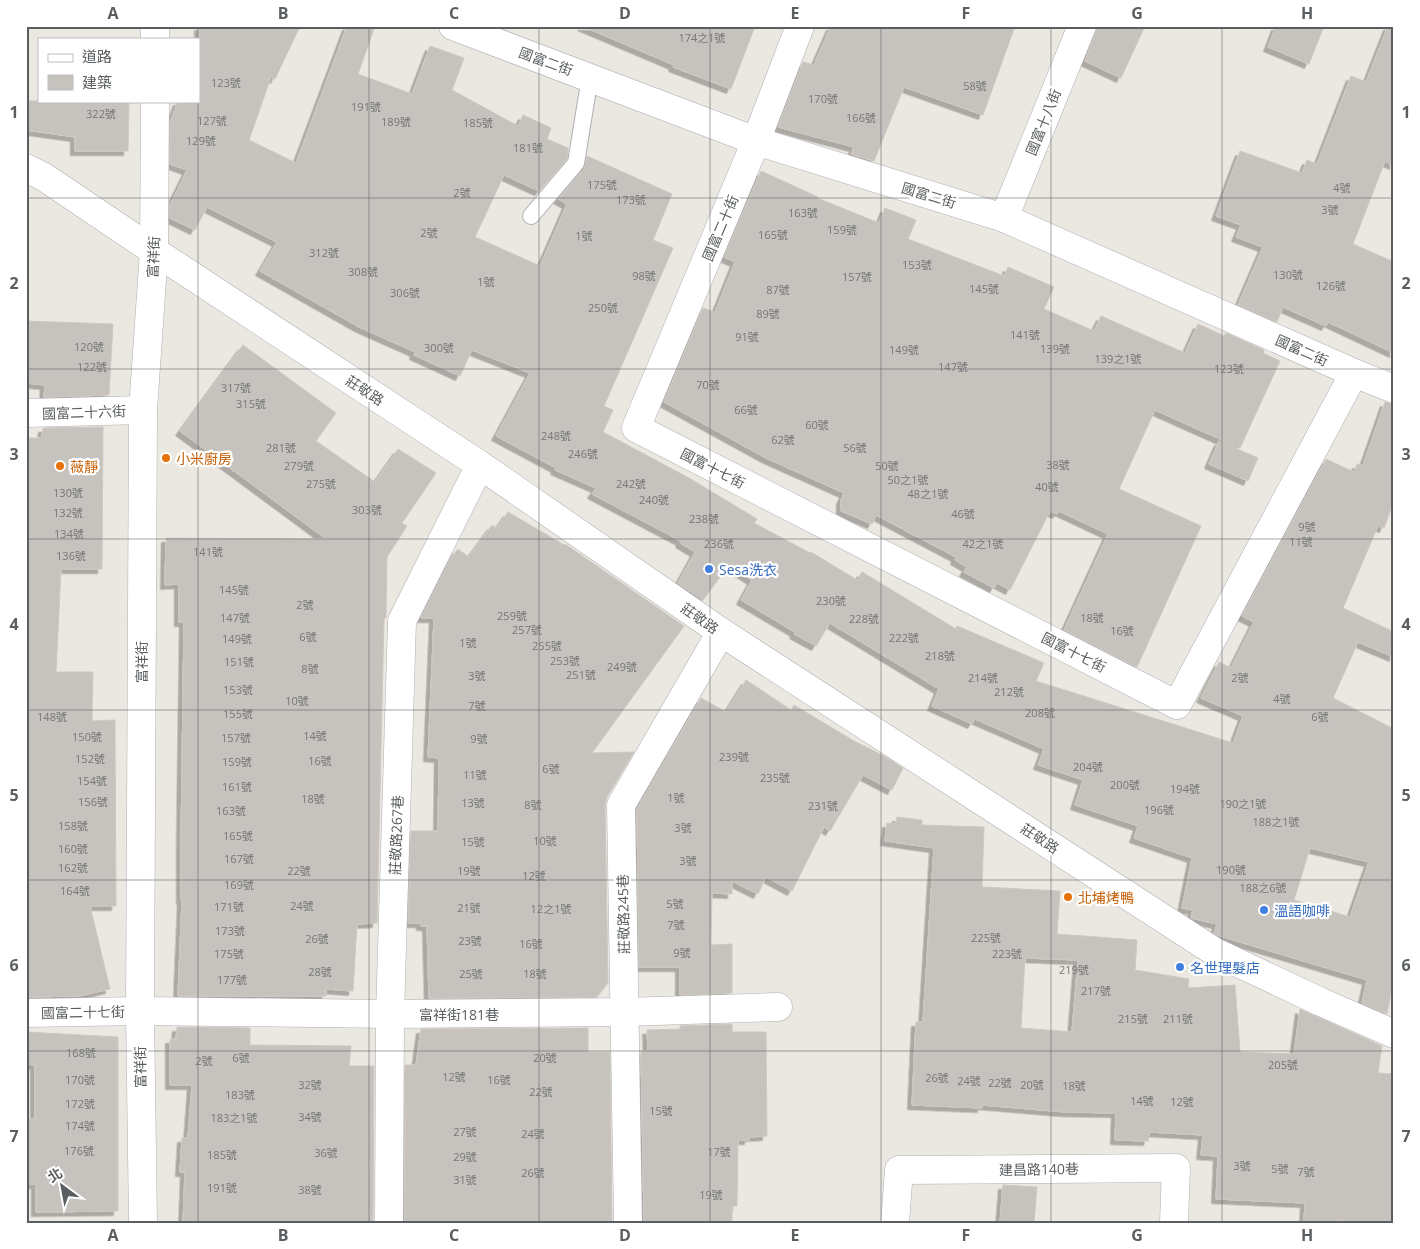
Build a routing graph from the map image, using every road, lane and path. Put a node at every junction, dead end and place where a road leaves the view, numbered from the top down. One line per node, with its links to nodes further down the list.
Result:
1 (453, 26): 4 (street, 國富二街)
2 (800, 26): 6 (street, 國富二十街)
3 (1082, 26): 9 (street, 國富十八街)
4 (590, 77): 6 (street, 國富二街); 8 (lane)
5 (155, 102): 10 (street, 富祥街)
6 (756, 141): 9 (street, 國富二街); 15 (street, 國富二十街)
7 (26, 168): 10 (street, 莊敬路)
8 (531, 216)
9 (1004, 218): 11 (street, 國富二街)
10 (154, 251): 13 (street, 富祥街); 16 (street, 莊敬路)
11 (1354, 373): 12 (street, 國富二街); 15 (street, 國富十七街)
12 (1394, 389)
13 (143, 410): 14 (street, 國富二十六街); 19 (street, 富祥街)
14 (26, 413)
15 (636, 428)
16 (480, 465): 17 (street, 莊敬路); 22 (street, 莊敬路267巷)
17 (721, 632): 20 (street, 莊敬路245巷); 23 (street, 莊敬路)
18 (778, 1008): 20 (street, 富祥街181巷)
19 (140, 1011): 21 (street, 國富二十七街); 22 (street, 富祥街181巷); 24 (street, 富祥街)
20 (625, 1012): 22 (street, 富祥街181巷); 26 (street, 莊敬路245巷)
21 (26, 1013)
22 (390, 1014): 25 (street, 莊敬路267巷)
23 (1394, 1034)
24 (143, 1223)
25 (389, 1223)
26 (628, 1223)
27 (895, 1223): 28 (street, 建昌路140巷)
28 (1174, 1223)

